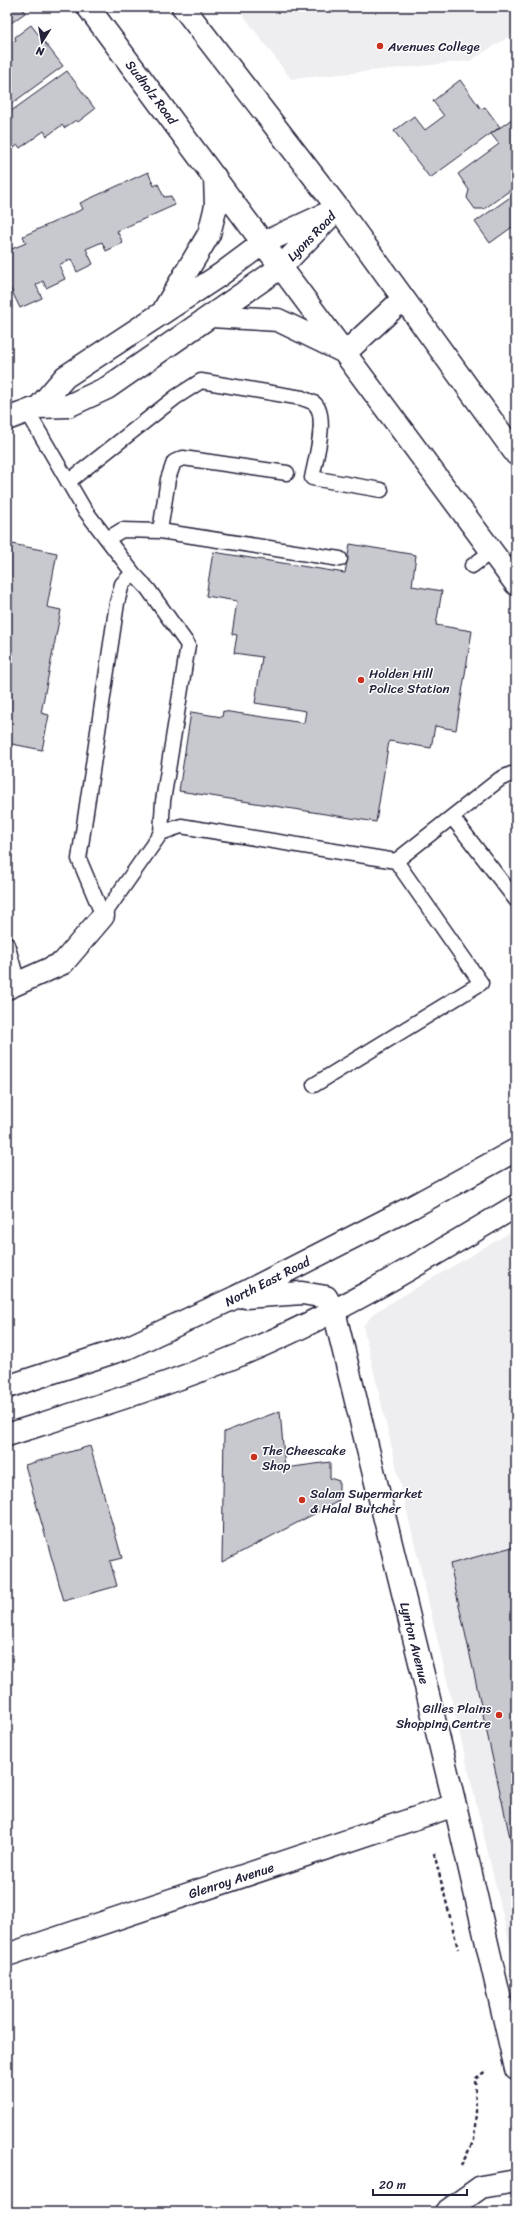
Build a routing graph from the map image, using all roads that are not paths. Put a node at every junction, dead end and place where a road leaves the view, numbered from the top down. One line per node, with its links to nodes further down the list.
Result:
1 (88, 7): 3 (main road, Sudholz Road)
2 (183, 7): 4 (main road)
3 (215, 177): 5 (main road, Sudholz Road); 8 (main road)
4 (338, 208): 5 (main road, Lyons Road); 6 (main road, Lyons Road); 7 (main road)
5 (263, 243): 6 (main road, Sudholz Road); 8 (main road, Lyons Road)
6 (281, 267): 9 (main road, Lyons Road); 10 (main road, Sudholz Road)
7 (403, 299): 10 (main road); 13 (main road)
8 (163, 311): 11 (main road, Lyons Road)
9 (211, 316): 10 (main road); 11 (main road, Lyons Road)
10 (345, 353): 19 (main road, Sudholz Road)
11 (33, 409): 12 (main road, Lyons Road); 15 (lane)
12 (7, 418)
13 (516, 454)
14 (287, 473): 17 (lane)
15 (68, 482): 16 (lane); 18 (lane)
16 (381, 490)
17 (160, 531): 18 (lane); 20 (lane)
18 (107, 539): 22 (lane)
19 (492, 551): 21 (lane); 23 (main road, Sudholz Road)
20 (340, 559)
21 (472, 566)
22 (133, 573): 26 (lane); 29 (lane)
23 (516, 584)
24 (516, 775): 25 (lane)
25 (452, 817): 27 (lane); 28 (lane)
26 (161, 833): 27 (lane); 29 (lane)
27 (396, 861): 32 (lane)
28 (516, 900)
29 (103, 916): 31 (main road)
30 (7, 944): 31 (lane)
31 (13, 985)
32 (314, 1085)
33 (516, 1150): 35 (main road, North East Road)
34 (516, 1206): 36 (main road)
35 (236, 1297): 36 (main road); 37 (main road, North East Road)
36 (334, 1311): 38 (main road); 39 (main road, Lynton Avenue)
37 (7, 1387)
38 (7, 1435)
39 (455, 1805): 40 (main road, Glenroy Avenue); 41 (main road, Lynton Avenue)
40 (7, 1954)
41 (516, 2069)
42 (516, 2181): 43 (main road)
43 (446, 2212)

